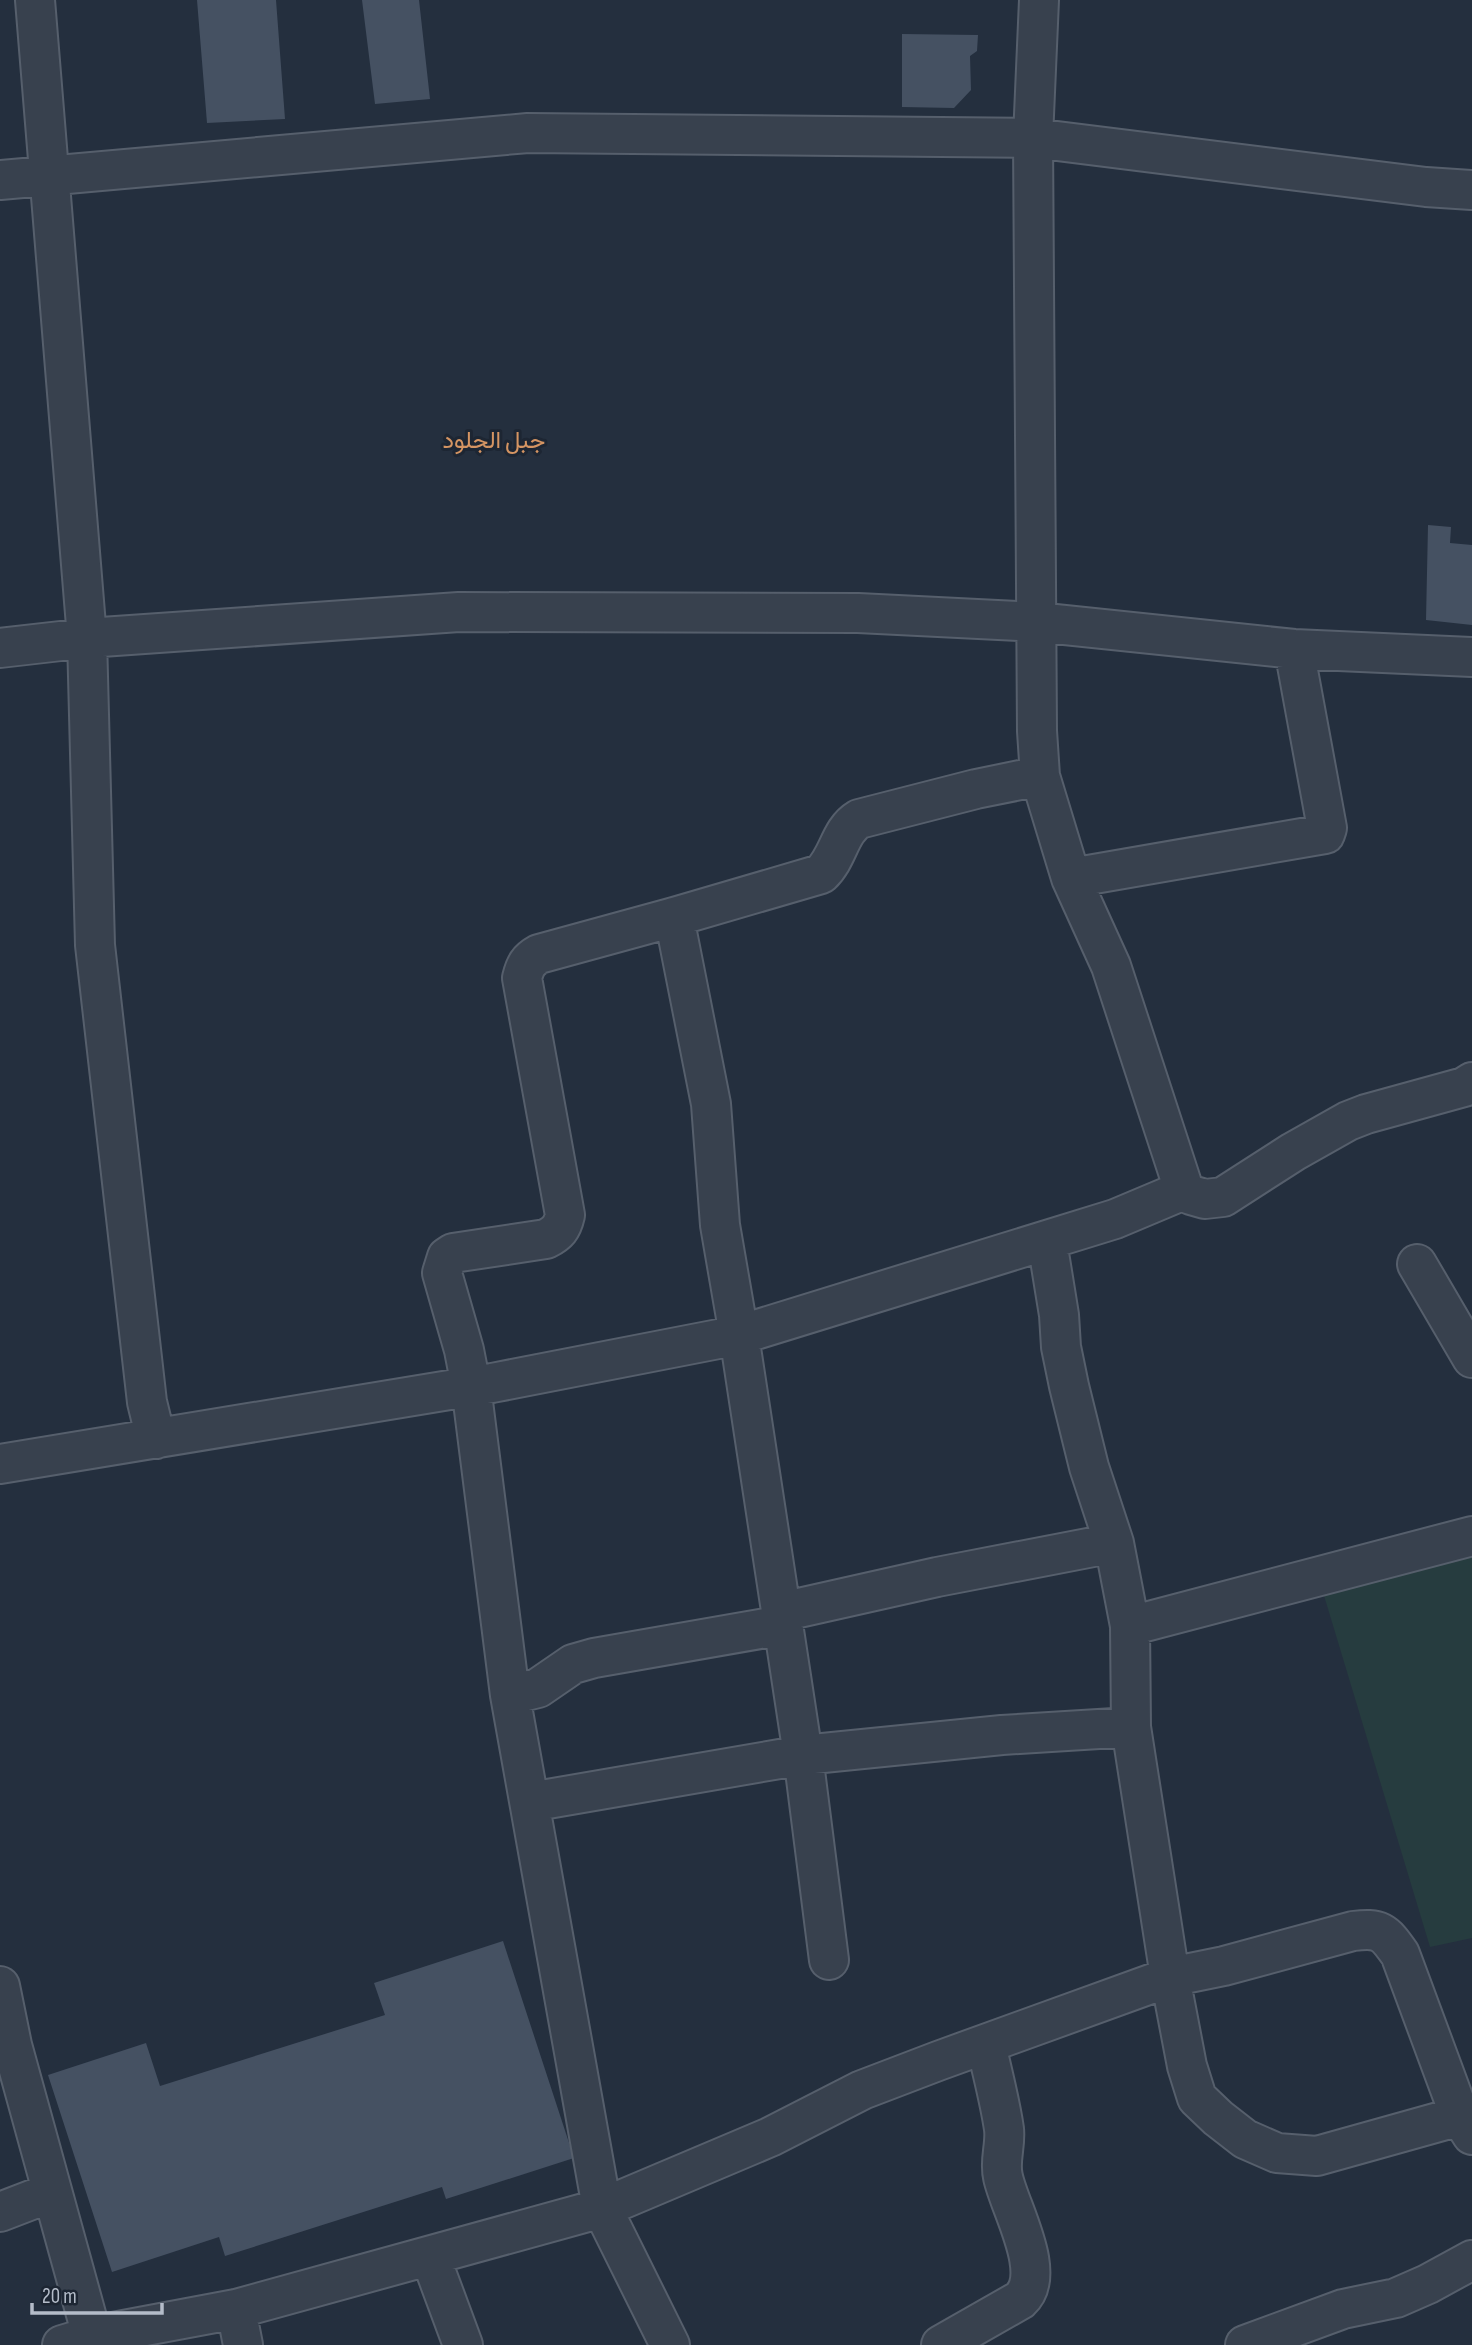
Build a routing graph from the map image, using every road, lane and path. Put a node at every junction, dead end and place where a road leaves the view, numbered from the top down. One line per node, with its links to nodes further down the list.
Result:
1 (35, 0): 4 (street)
2 (1039, 0): 3 (street)
3 (1033, 138): 4 (street); 6 (street); 7 (street)
4 (47, 175): 5 (street); 8 (street)
5 (0, 180)
6 (1472, 190)
7 (1036, 622): 8 (street); 10 (street); 12 (street)
8 (87, 638): 9 (street); 22 (street)
9 (0, 648)
10 (1294, 649): 11 (street); 13 (street)
11 (1472, 657)
12 (1040, 776): 13 (street); 14 (street)
13 (1071, 878): 16 (street)
14 (674, 917): 19 (street); 21 (street)
15 (1469, 1095): 16 (street)
16 (1184, 1190): 17 (street)
17 (1047, 1241): 19 (street); 25 (street)
18 (1417, 1264): 20 (street)
19 (739, 1335): 21 (street); 26 (street)
20 (1472, 1358)
21 (471, 1386): 22 (street); 28 (street)
22 (156, 1439): 23 (street)
23 (0, 1464)
24 (1472, 1536): 27 (street)
25 (1114, 1543): 26 (street); 27 (street)
26 (782, 1619): 28 (street); 30 (street)
27 (1130, 1626): 29 (street)
28 (510, 1695): 31 (street)
29 (1131, 1727): 30 (street); 33 (street)
30 (803, 1755): 31 (street); 32 (street)
31 (530, 1801): 39 (street)
32 (829, 1960)
33 (1170, 1978): 35 (street); 37 (street); 37 (street)
34 (0, 1986): 36 (street)
35 (986, 2045): 39 (street); 47 (street)
36 (6, 2047): 38 (street)
37 (1466, 2125)
38 (52, 2192): 40 (street); 44 (street)
39 (601, 2207): 41 (street); 46 (street)
40 (0, 2212)
41 (430, 2256): 43 (street); 45 (street)
42 (1472, 2260): 48 (street)
43 (239, 2327): 44 (street)
44 (77, 2341)
45 (463, 2345)
46 (670, 2345)
47 (941, 2345)
48 (1245, 2345)

